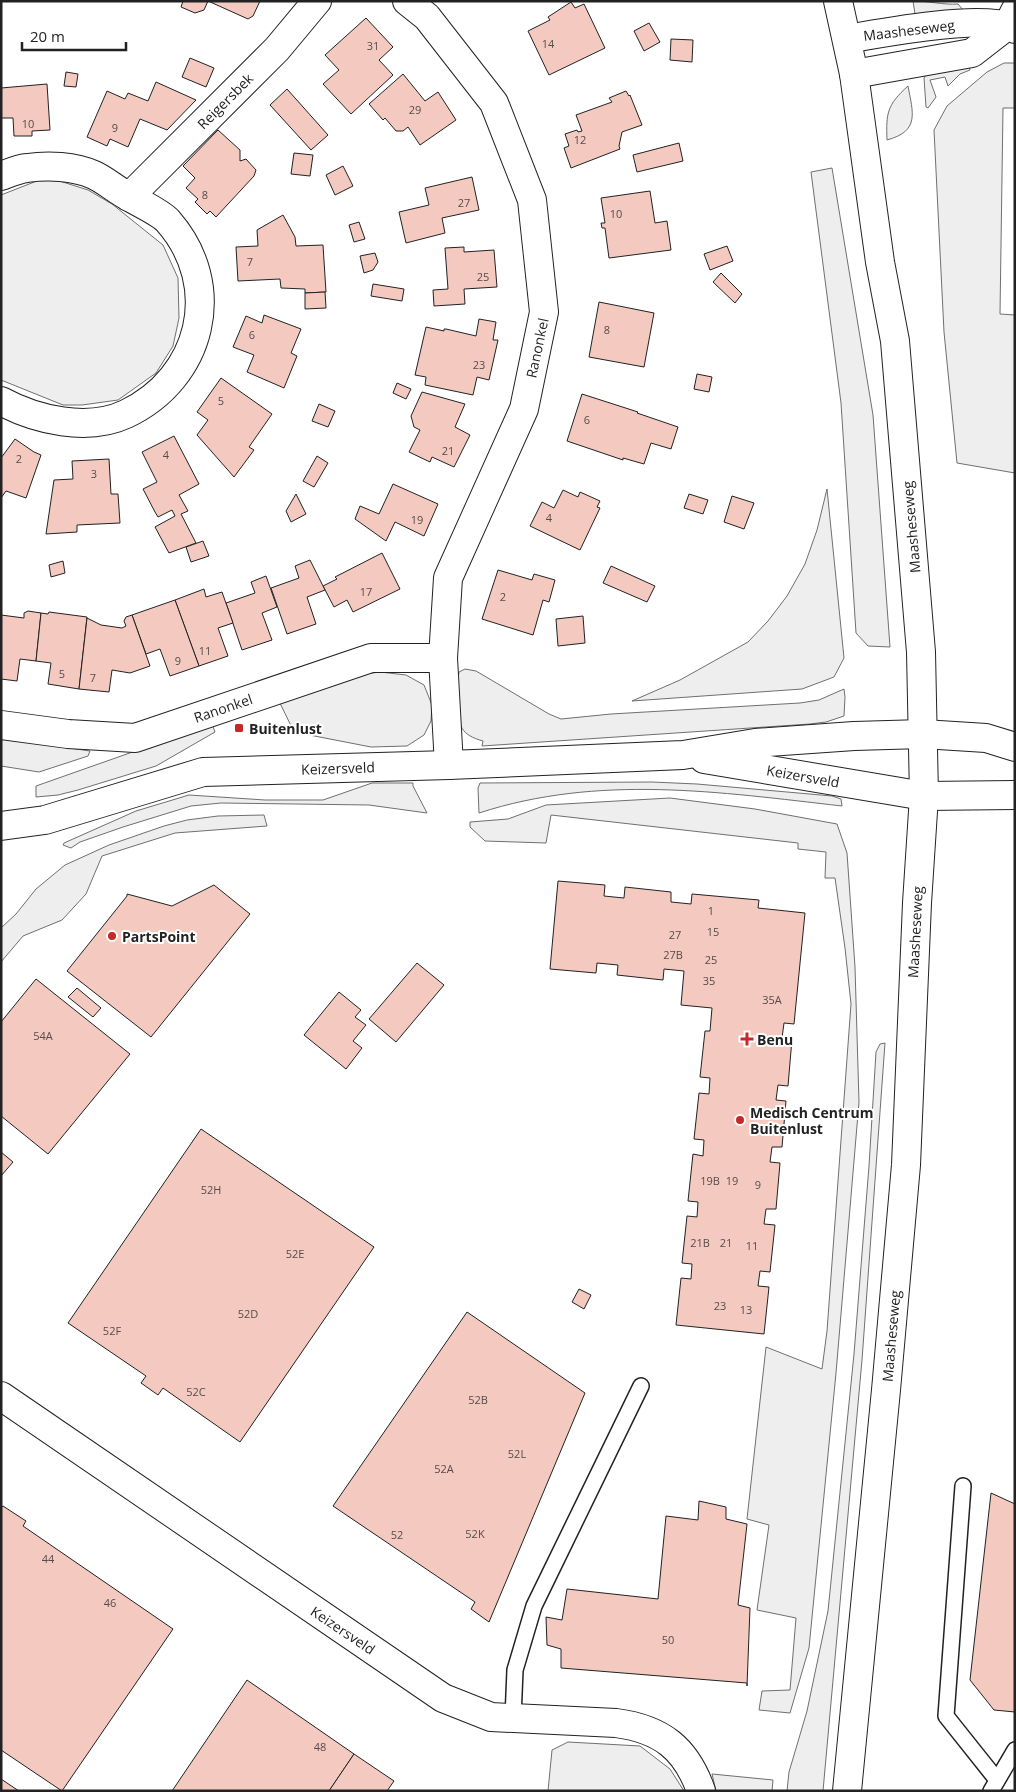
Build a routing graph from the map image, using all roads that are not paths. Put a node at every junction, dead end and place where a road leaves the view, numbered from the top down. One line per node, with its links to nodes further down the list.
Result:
1 (316, 1): 8 (street, Reigersbek)
2 (407, 1): 10 (street, Ranonkel)
3 (838, 1): 5 (street)
4 (1012, 22): 5 (street, Maasheseweg); 6 (street, Maasheseweg)
5 (847, 39): 6 (street, Maasheseweg)
6 (854, 74): 12 (street, Maasheseweg)
7 (1, 176): 8 (street)
8 (129, 197): 9 (street)
9 (1, 401)
10 (443, 658): 11 (street, Ranonkel); 15 (street, Ranonkel)
11 (1, 725)
12 (923, 734): 13 (street, Keizersveld); 14 (street, Keizersveld); 17 (street, Maasheseweg)
13 (1015, 746)
14 (683, 755): 15 (street, Keizersveld); 17 (street, Keizersveld)
15 (449, 765): 18 (street, Keizersveld)
16 (1015, 795): 17 (street, Keizersveld)
17 (924, 796): 26 (street, Maasheseweg)
18 (1, 826)
19 (641, 1386): 22 (lane)
20 (1, 1396): 22 (street, Keizersveld)
21 (963, 1486): 24 (lane)
22 (513, 1718): 25 (street, Keizersveld)
23 (1015, 1750): 24 (lane)
24 (994, 1785)
25 (702, 1791)
26 (847, 1791)

